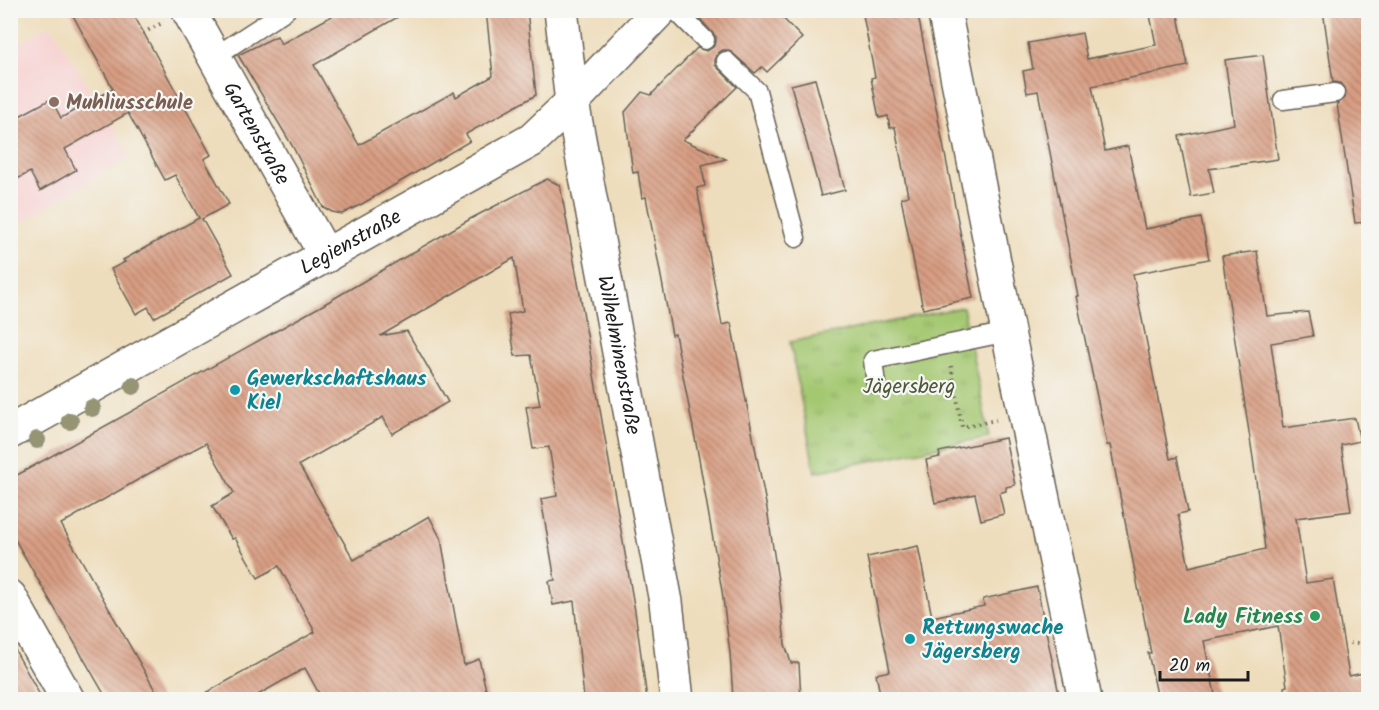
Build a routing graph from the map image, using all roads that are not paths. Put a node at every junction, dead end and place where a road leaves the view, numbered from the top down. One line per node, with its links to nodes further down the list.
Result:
1 (188, 10): 8 (street, Gartenstraße)
2 (286, 10): 8 (lane)
3 (561, 10): 12 (street, Wilhelminenstraße)
4 (660, 10): 12 (street, Legienstraße)
5 (675, 10): 7 (lane)
6 (944, 10): 15 (street)
7 (705, 40)
8 (214, 57): 14 (street, Gartenstraße)
9 (726, 61): 13 (lane)
10 (1335, 93): 11 (lane)
11 (1283, 100)
12 (572, 102): 14 (street, Legienstraße); 20 (street, Wilhelminenstraße)
13 (796, 238)
14 (326, 256): 17 (street, Legienstraße)
15 (1008, 332): 16 (lane); 21 (street)
16 (876, 384)
17 (10, 432)
18 (10, 597): 19 (street)
19 (68, 699)
20 (677, 699)
21 (1085, 699)

